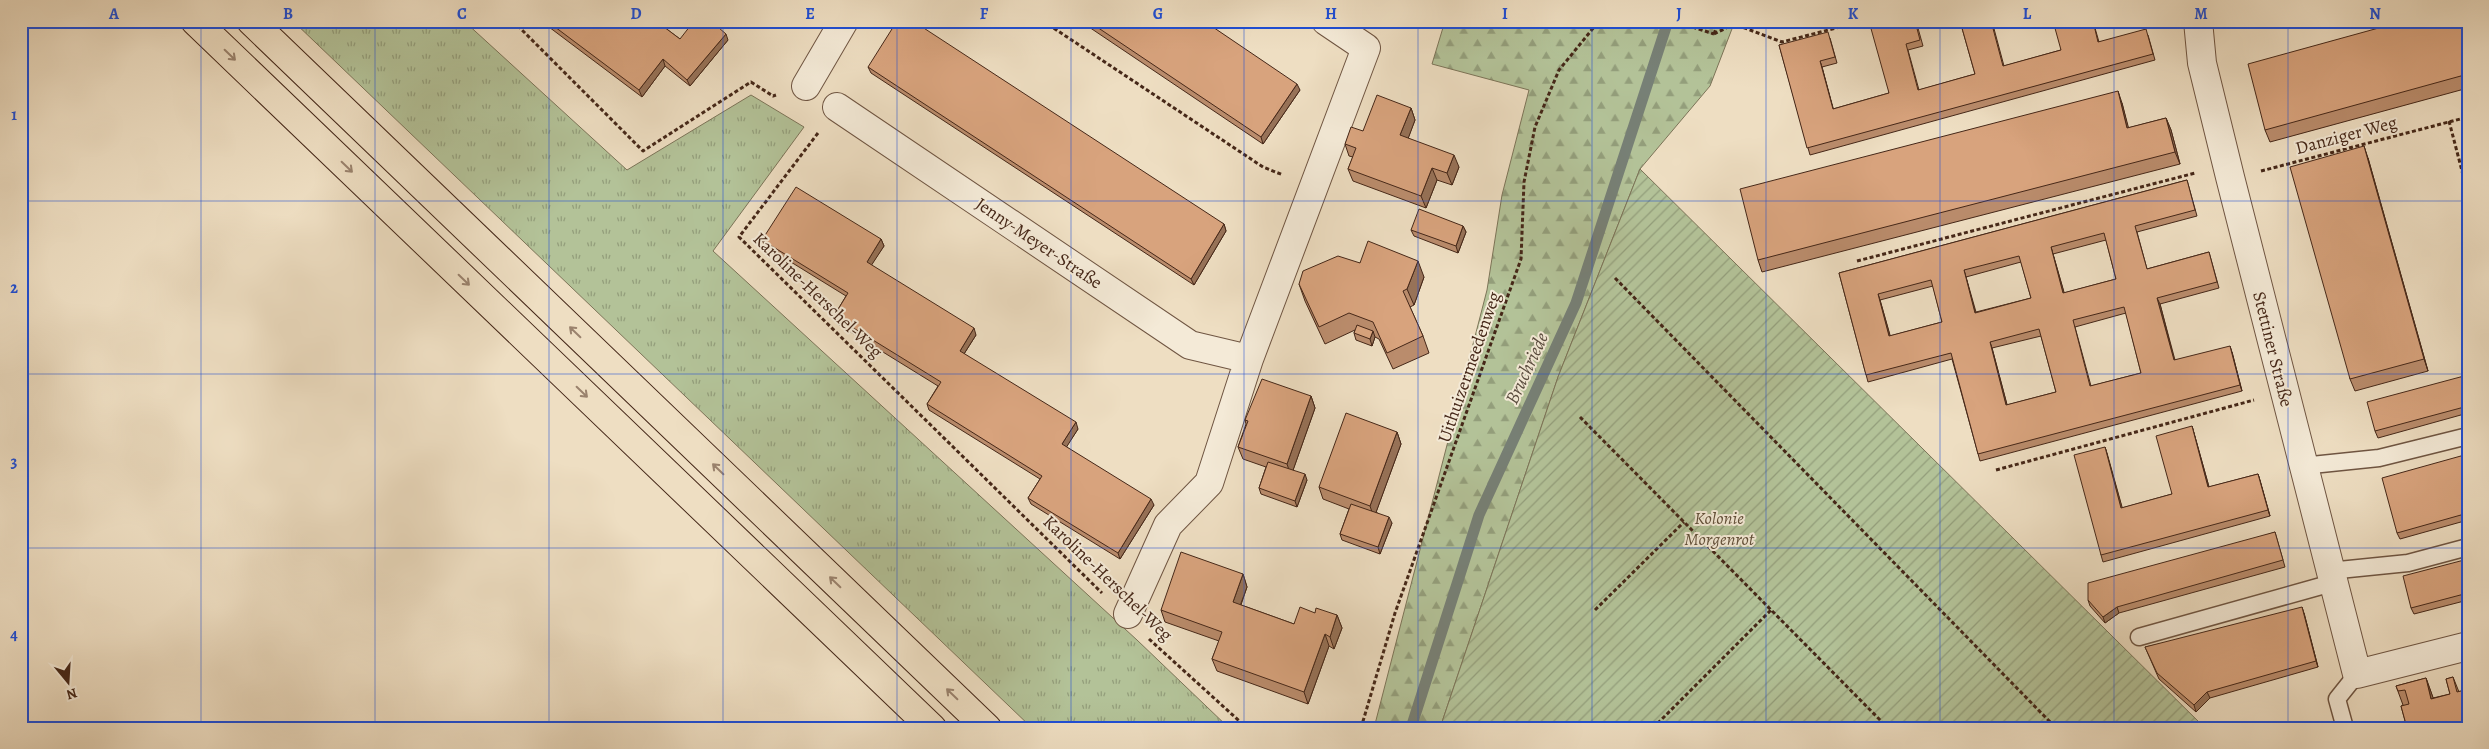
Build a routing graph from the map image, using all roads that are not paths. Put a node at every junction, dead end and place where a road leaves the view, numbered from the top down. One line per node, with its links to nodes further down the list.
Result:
1 (194, 21): 17 (highway, one-way to 17)
2 (251, 21): 18 (highway, one-way to 2)
3 (844, 21): 6 (street)
4 (1326, 21): 8 (street)
5 (2198, 21): 10 (street, Stettiner Straße)
6 (806, 86)
7 (837, 108): 8 (street, Jenny-Meyer-Straße)
8 (1249, 359): 13 (street)
9 (2468, 436): 10 (lane)
10 (2302, 466): 12 (street, Stettiner Straße)
11 (2468, 547): 12 (lane)
12 (2331, 577): 14 (lane); 16 (street, Stettiner Straße)
13 (1128, 614)
14 (2138, 637)
15 (2468, 646): 16 (street)
16 (2357, 674): 19 (lane)
17 (932, 728)
18 (987, 728)
19 (2345, 728)

